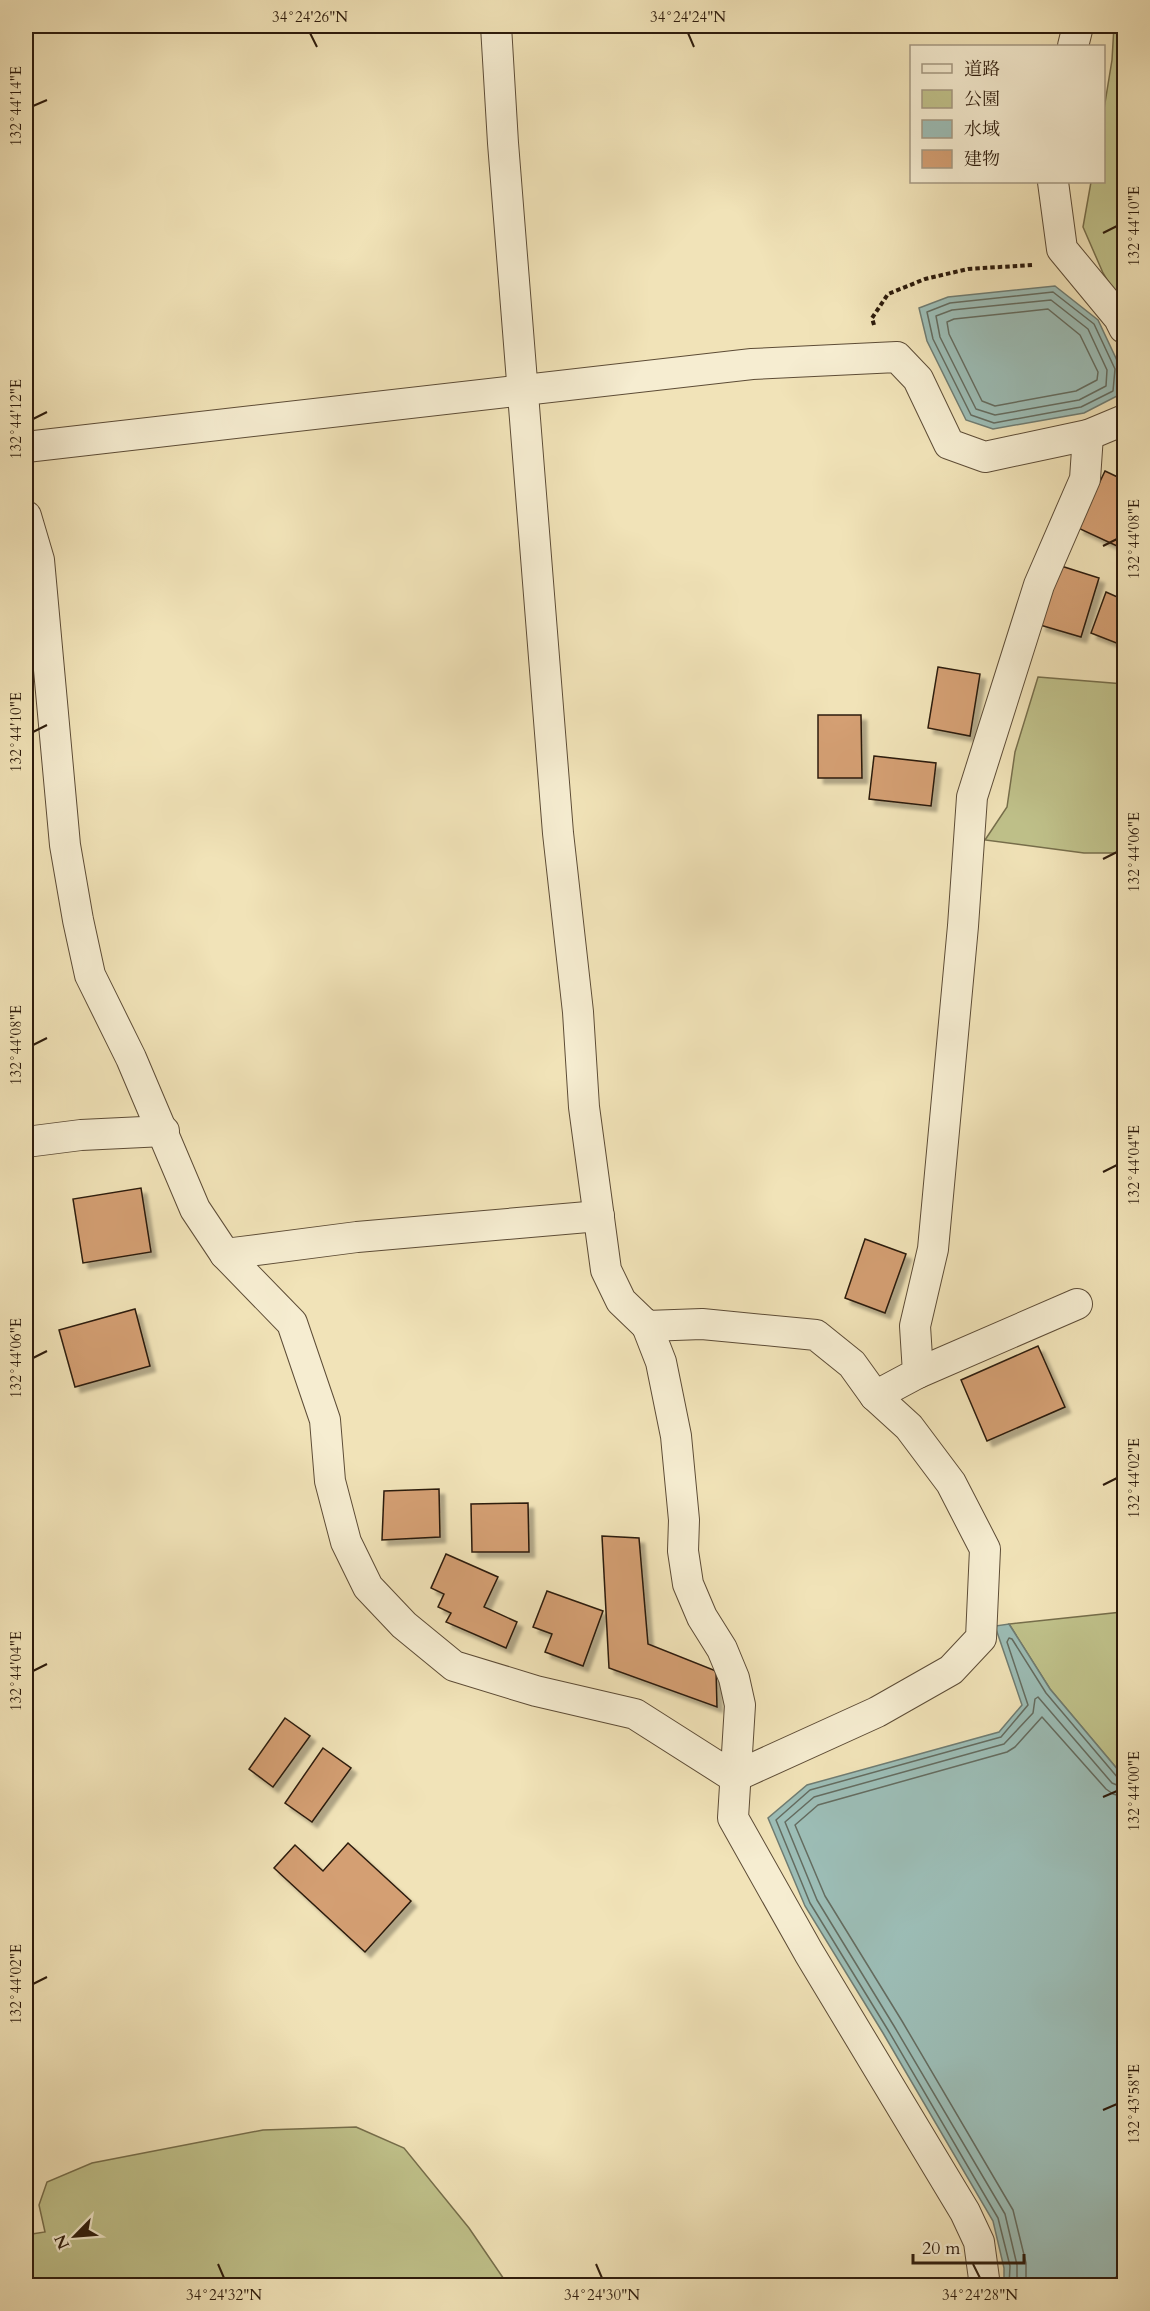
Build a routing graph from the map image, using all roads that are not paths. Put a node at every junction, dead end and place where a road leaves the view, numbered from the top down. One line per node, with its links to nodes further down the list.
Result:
1 (496, 26): 6 (street)
2 (1078, 26): 3 (street)
3 (1072, 45)
4 (1053, 183): 5 (street)
5 (1125, 328)
6 (523, 389): 8 (street); 9 (street); 13 (street)
7 (1125, 420): 8 (street)
8 (1088, 435): 17 (street)
9 (26, 447)
10 (26, 516): 11 (street)
11 (164, 1131): 12 (street); 14 (street)
12 (26, 1142)
13 (599, 1216): 14 (street); 16 (street)
14 (225, 1254): 19 (street)
15 (1077, 1304): 17 (street)
16 (647, 1326): 18 (street); 19 (street)
17 (918, 1373): 18 (street)
18 (874, 1396): 19 (street)
19 (734, 1777): 20 (street)
20 (985, 2286)

